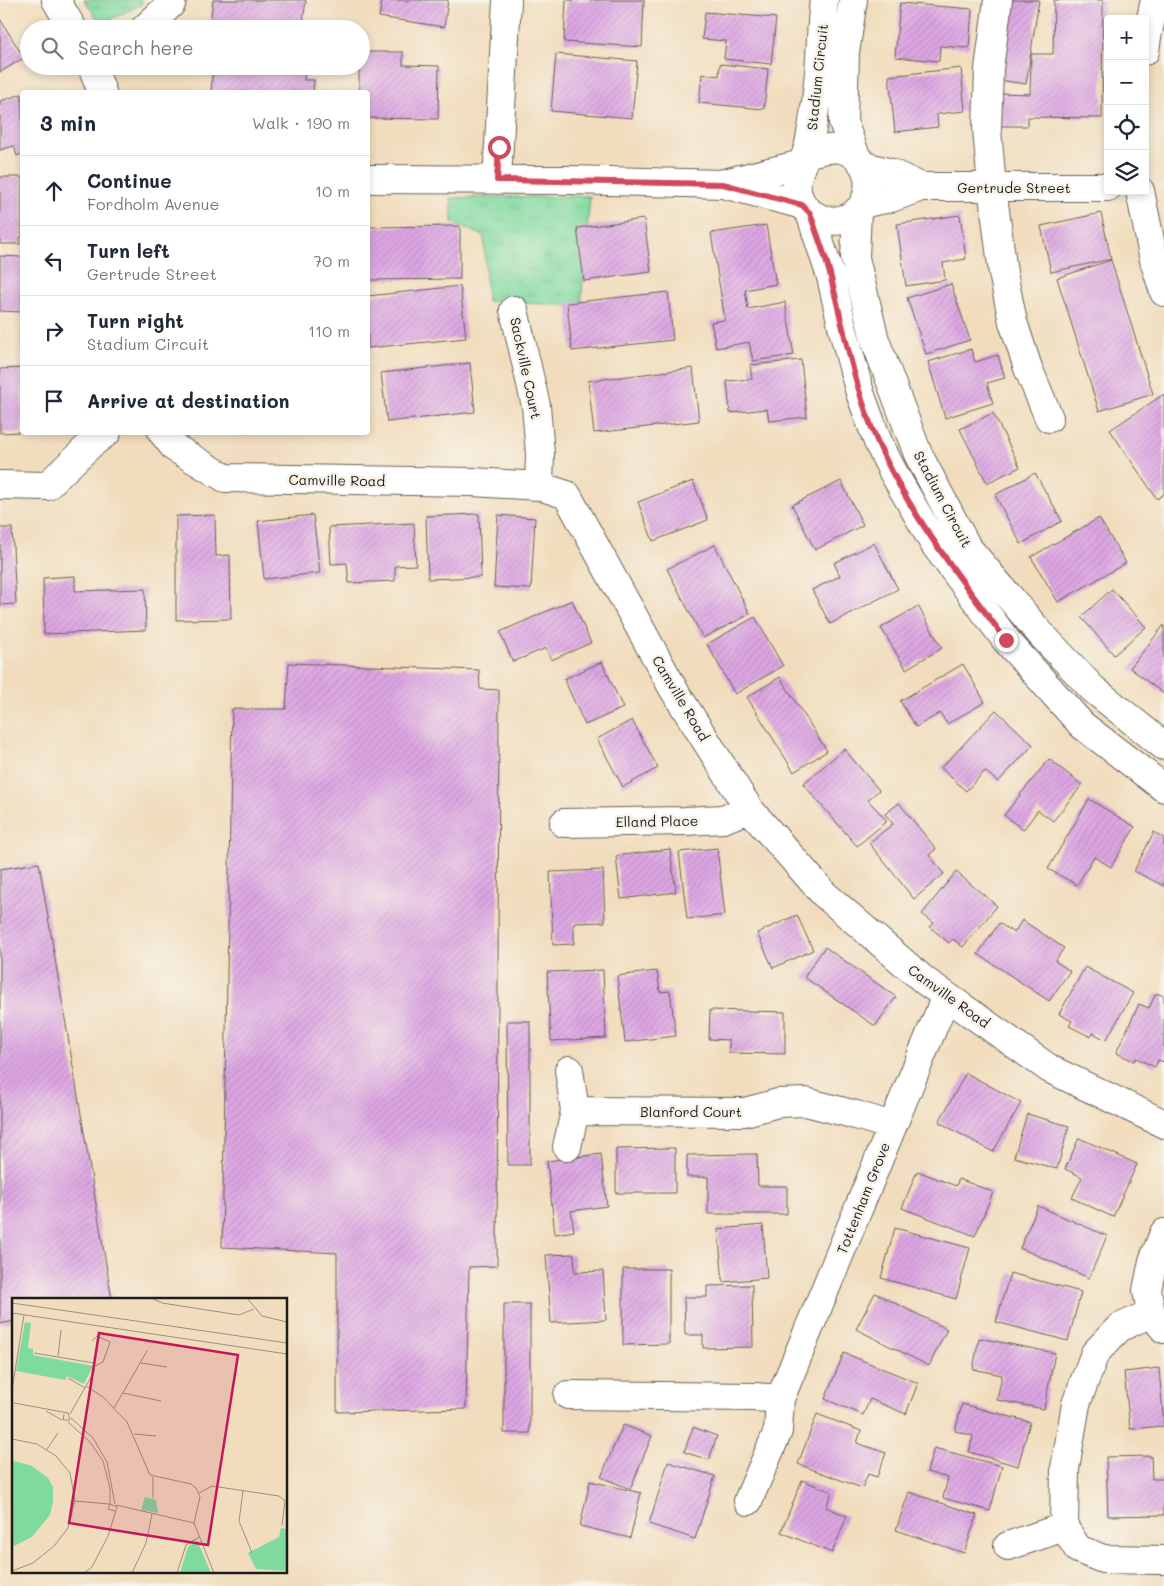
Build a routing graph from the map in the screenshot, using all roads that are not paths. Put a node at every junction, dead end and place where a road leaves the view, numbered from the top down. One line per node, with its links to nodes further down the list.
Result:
1 (56, 0): 8 (street)
2 (172, 0): 9 (street)
3 (507, 0): 16 (street)
4 (824, 0): 13 (street, Stadium Circuit)
5 (853, 0): 14 (street, Stadium Circuit)
6 (998, 0): 19 (street)
7 (1155, 0): 10 (street)
8 (68, 20)
9 (154, 20)
10 (1149, 25)
11 (95, 75): 12 (street)
12 (101, 90)
13 (805, 159): 14 (street); 17 (street); 23 (street)
14 (860, 161): 18 (street, Gertrude Street); 22 (street)
15 (370, 179): 16 (street)
16 (497, 180): 17 (street)
17 (723, 184): 23 (street)
18 (921, 187): 19 (street, Gertrude Street); 22 (street, Gertrude Street)
19 (992, 187): 20 (street, Gertrude Street); 26 (street)
20 (1104, 187)
21 (1141, 195): 24 (street)
22 (861, 207): 23 (street); 31 (street, Stadium Circuit)
23 (806, 209): 32 (street, Stadium Circuit)
24 (1164, 292)
25 (514, 310): 30 (street, Sackville Court)
26 (1049, 418)
27 (103, 435): 29 (street)
28 (164, 435): 30 (street, Camville Road)
29 (0, 485)
30 (538, 486): 33 (street, Camville Road)
31 (1164, 746)
32 (1164, 788)
33 (749, 809): 34 (street, Elland Place); 35 (street, Camville Road)
34 (564, 823)
35 (946, 996): 38 (street, Camville Road); 39 (street, Tottenham Grove)
36 (569, 1070): 37 (street)
37 (575, 1111): 39 (street, Blanford Court); 40 (street)
38 (1164, 1124)
39 (892, 1126): 44 (street, Tottenham Grove)
40 (567, 1147)
41 (1164, 1233): 42 (street)
42 (1158, 1321): 46 (street)
43 (568, 1395): 44 (street)
44 (780, 1399): 45 (street, Tottenham Grove)
45 (748, 1501)
46 (1064, 1527): 47 (street); 48 (street)
47 (1008, 1546)
48 (1164, 1560)

